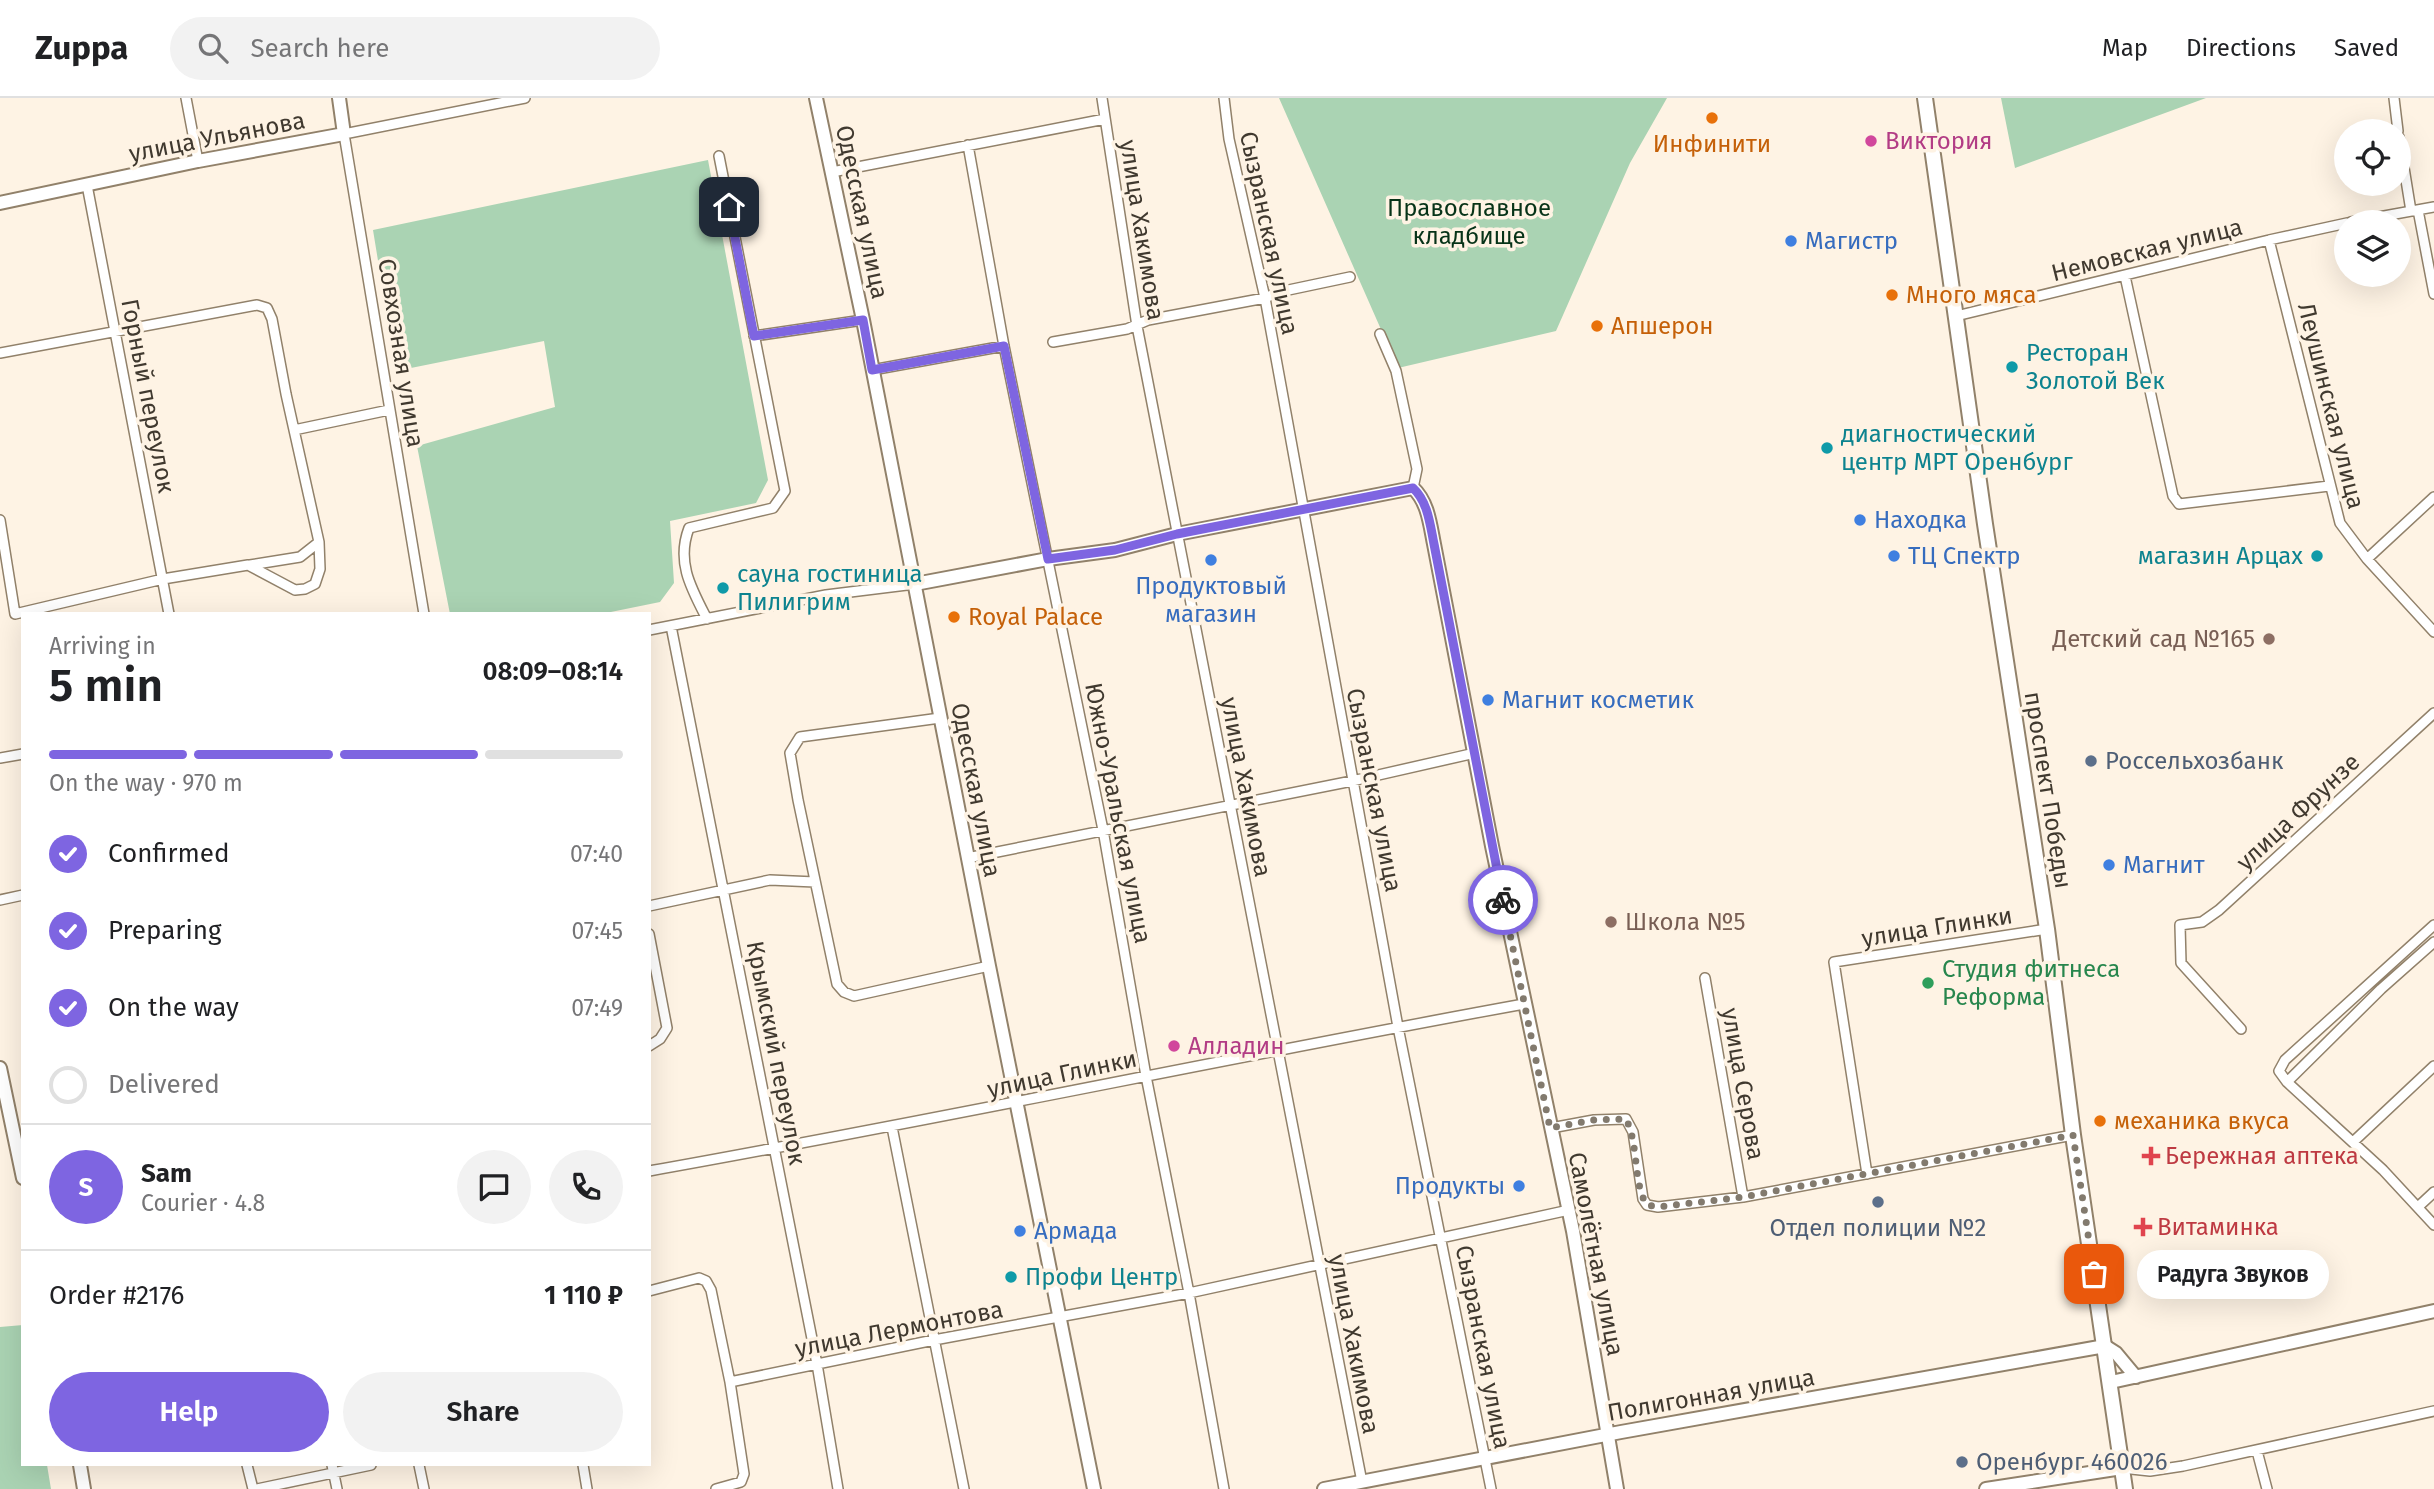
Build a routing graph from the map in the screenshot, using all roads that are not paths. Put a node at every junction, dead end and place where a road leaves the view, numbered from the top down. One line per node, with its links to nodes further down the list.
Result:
1 (186, 98): 14 (street)
2 (339, 98): 11 (street, Совхозная улица)
3 (525, 98): 11 (street, улица Ульянова)
4 (816, 98): 15 (street, Одесская улица)
5 (1102, 98): 9 (street, улица Хакимова)
6 (1224, 98): 27 (street, Сызранская улица)
7 (1926, 98): 28 (main road, проспект Победы)
8 (2394, 98): 10 (street)
9 (1105, 119): 12 (street); 30 (street, улица Хакимова)
10 (2397, 119)
11 (344, 134): 14 (street, улица Ульянова); 38 (street, Совхозная улица)
12 (968, 145): 15 (street); 35 (street, Южно-Уральская улица)
13 (719, 156): 33 (street)
14 (198, 161): 16 (street, улица Ульянова)
15 (832, 172): 29 (street, Одесская улица)
16 (87, 185): 18 (street, улица Ульянова); 31 (street, Горный переулок)
17 (2411, 195): 20 (street)
18 (0, 203)
19 (2434, 207): 20 (street, Немовская улица)
20 (2414, 210): 21 (street, Немовская улица); 26 (street)
21 (2411, 211)
22 (2334, 226): 23 (street, Немовская улица)
23 (2269, 240): 24 (street, Немовская улица); 40 (street, Леушинская улица)
24 (2125, 276): 28 (street, Немовская улица); 40 (street)
25 (1350, 277): 27 (street)
26 (2434, 294)
27 (1265, 298): 30 (street); 43 (street, Сызранская улица)
28 (1956, 316): 75 (main road, проспект Победы)
29 (863, 320): 33 (street); 37 (street, Одесская улица)
30 (1137, 326): 34 (street); 45 (street, улица Хакимова)
31 (116, 330): 36 (street); 39 (street); 50 (street, Горный переулок)
32 (1380, 334): 41 (street, Самолётная улица)
33 (754, 336): 56 (street)
34 (1054, 342)
35 (1004, 346): 37 (street); 47 (street, Южно-Уральская улица)
36 (0, 353)
37 (872, 370): 51 (street, Одесская улица)
38 (389, 410): 39 (street); 54 (street, Совхозная улица)
39 (295, 430): 46 (street)
40 (2329, 486): 48 (street, Леушинская улица)
41 (1413, 488): 43 (street); 62 (street, Самолётная улица)
42 (2434, 497): 48 (street)
43 (1302, 508): 45 (street); 65 (street, Сызранская улица)
44 (0, 520): 55 (street)
45 (1177, 534): 47 (street); 66 (street, улица Хакимова)
46 (319, 542): 49 (street); 49 (street)
47 (1048, 559): 51 (street); 67 (street, Южно-Уральская улица)
48 (2367, 559): 59 (street, Леушинская улица)
49 (248, 565): 50 (street)
50 (163, 579): 52 (street); 53 (street, Горный переулок)
51 (915, 584): 56 (street); 61 (street, Одесская улица)
52 (23, 612)
53 (169, 612)
54 (424, 612)
55 (21, 613)
56 (707, 619): 57 (street)
57 (671, 625): 58 (street); 70 (street, Крымский переулок)
58 (651, 630)
59 (2434, 632)
60 (2434, 713): 82 (street, улица Фрунзе)
61 (940, 718): 68 (street, Одесская улица); 69 (street)
62 (1475, 753): 65 (street); 80 (street, Самолётная улица)
63 (21, 754): 64 (street)
64 (0, 758)
65 (1352, 781): 66 (street); 81 (street, Сызранская улица)
66 (1229, 804): 67 (street); 84 (street, улица Хакимова)
67 (1103, 830): 68 (street); 87 (street, Южно-Уральская улица)
68 (967, 858): 78 (street, Одесская улица)
69 (815, 882): 70 (street); 78 (street)
70 (725, 890): 73 (street); 94 (street, Крымский переулок)
71 (21, 895): 72 (street)
72 (0, 900)
73 (651, 906)
74 (2434, 925): 88 (street)
75 (2047, 929): 92 (main road, проспект Победы); 97 (street, улица Глинки)
76 (2434, 942): 88 (street)
77 (651, 944): 83 (street)
78 (989, 966): 89 (street, Одесская улица)
79 (1705, 978): 99 (street, улица Серова)
80 (1524, 1004): 81 (street, улица Глинки); 91 (street, Самолётная улица)
81 (1398, 1027): 84 (street, улица Глинки); 103 (street, Сызранская улица)
82 (2241, 1028)
83 (651, 1045)
84 (1277, 1050): 87 (street, улица Глинки); 104 (street, улица Хакимова)
85 (2434, 1066): 93 (street)
86 (0, 1068): 95 (street)
87 (1146, 1076): 89 (street, улица Глинки); 106 (street, Южно-Уральская улица)
88 (2287, 1082): 93 (street)
89 (1017, 1103): 90 (street, улица Глинки); 108 (street, Одесская улица)
90 (892, 1127): 94 (street, улица Глинки); 109 (street)
91 (1550, 1128): 99 (street); 101 (street, Самолётная улица)
92 (2073, 1135): 97 (street); 110 (main road, проспект Победы)
93 (2353, 1142): 100 (street)
94 (774, 1149): 96 (street, улица Глинки); 111 (street, Крымский переулок)
95 (20, 1154)
96 (651, 1171)
97 (1867, 1174): 99 (street)
98 (2434, 1192): 100 (street)
99 (1743, 1197)
100 (2419, 1206): 102 (street)
101 (1569, 1210): 103 (street, улица Лермонтова); 116 (street, Самолётная улица)
102 (2434, 1225)
103 (1442, 1238): 104 (street, улица Лермонтова); 118 (street, Сызранская улица)
104 (1319, 1266): 106 (street, улица Лермонтова); 126 (street, улица Хакимова)
105 (651, 1290): 113 (street)
106 (1189, 1293): 108 (street, улица Лермонтова); 136 (street, Южно-Уральская улица)
107 (2434, 1311): 112 (street)
108 (1060, 1317): 109 (street, улица Лермонтова); 135 (street, Одесская улица)
109 (934, 1340): 111 (street, улица Лермонтова); 134 (street)
110 (2105, 1346): 112 (street); 114 (main road, проспект Победы); 116 (street, Полигонная улица)
111 (817, 1364): 113 (street, улица Лермонтова); 133 (street, Крымский переулок)
112 (2136, 1377): 114 (street)
113 (730, 1382): 132 (street)
114 (2111, 1382): 125 (main road, проспект Победы)
115 (2434, 1411): 117 (street)
116 (1608, 1435): 118 (street, Полигонная улица); 139 (street, Самолётная улица)
117 (2257, 1451): 125 (street); 142 (street)
118 (1485, 1458): 126 (street, Полигонная улица); 138 (street, Сызранская улица)
119 (80, 1466): 127 (street)
120 (247, 1466): 128 (street)
121 (358, 1466): 124 (street)
122 (419, 1466): 130 (street)
123 (583, 1466): 131 (street)
124 (333, 1468): 128 (street); 129 (street)
125 (2122, 1468): 140 (street); 141 (main road, проспект Победы)
126 (1362, 1482): 137 (street, Полигонная улица)
127 (84, 1489)
128 (255, 1489)
129 (337, 1489)
130 (424, 1489)
131 (587, 1489)
132 (716, 1489)
133 (838, 1489)
134 (964, 1489)
135 (1094, 1489)
136 (1224, 1489)
137 (1324, 1489)
138 (1491, 1489)
139 (1616, 1489)
140 (1986, 1489)
141 (2125, 1489)
142 (2267, 1489)

